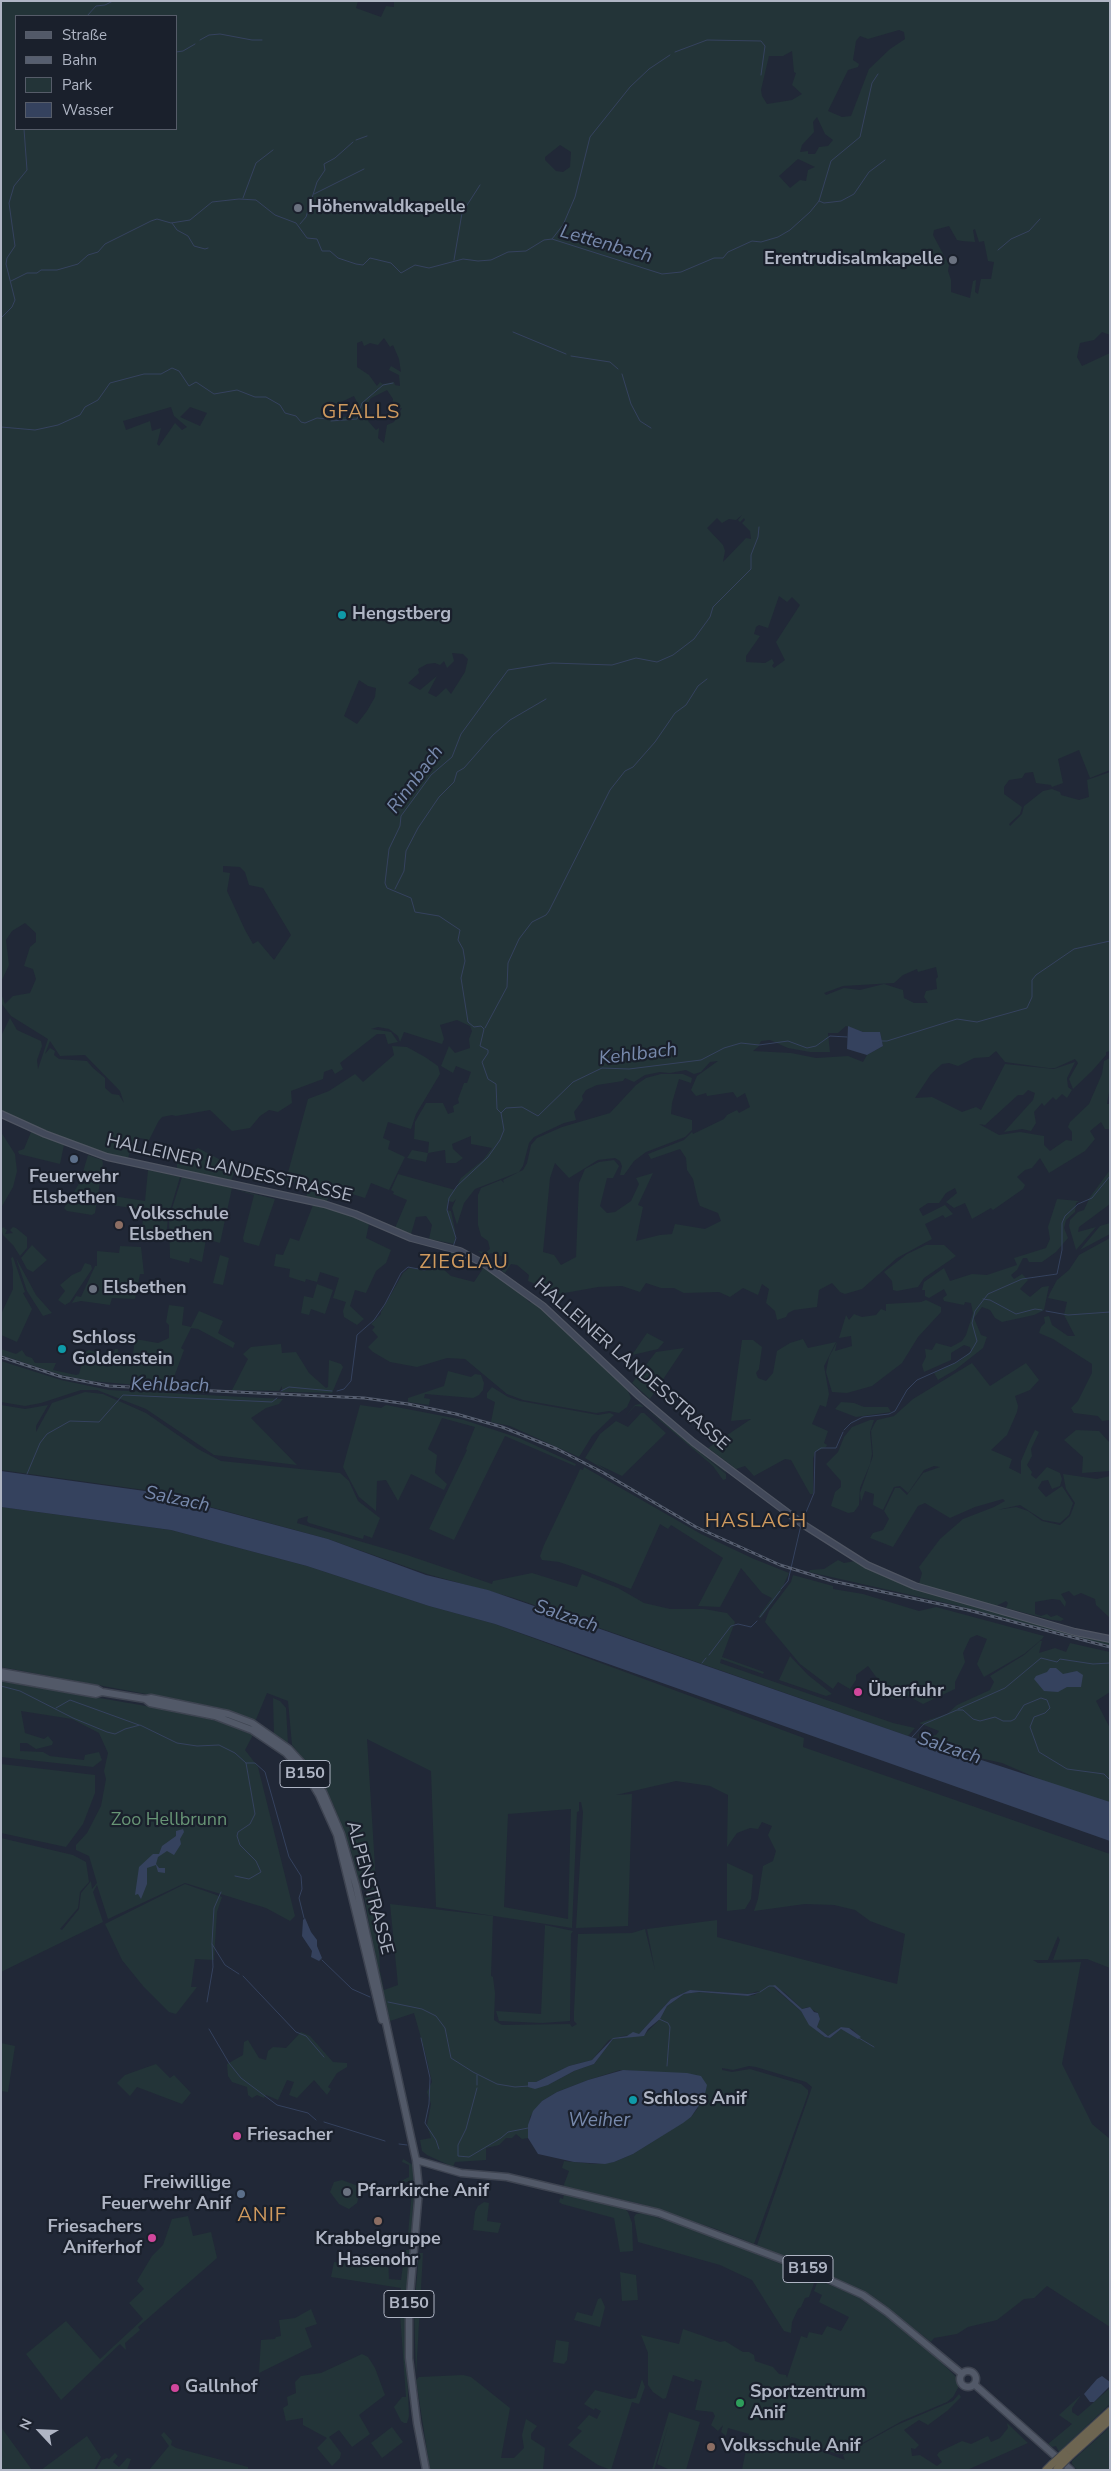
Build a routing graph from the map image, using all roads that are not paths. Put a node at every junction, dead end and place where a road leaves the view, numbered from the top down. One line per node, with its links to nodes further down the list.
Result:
1 (1, 1114): 2 (main road, HALLEINER LANDESSTRASSE)
2 (1110, 1639)
3 (1, 1672): 5 (main road, ALPENSTRASSE / B150)
4 (1, 1677): 5 (main road, ALPENSTRASSE / B150)
5 (102, 1692): 6 (main road, ALPENSTRASSE / B150)
6 (416, 2160): 7 (main road, B159); 13 (main road, ALPENSTRASSE / B150)
7 (962, 2374): 8 (main road, B159); 8 (main road, B159)
8 (974, 2384): 14 (main road, B159)
9 (1110, 2411): 11 (highway)
10 (1110, 2420): 11 (highway)
11 (1067, 2455): 12 (highway, bridge)
12 (1053, 2468)
13 (426, 2470)
14 (1071, 2470)

